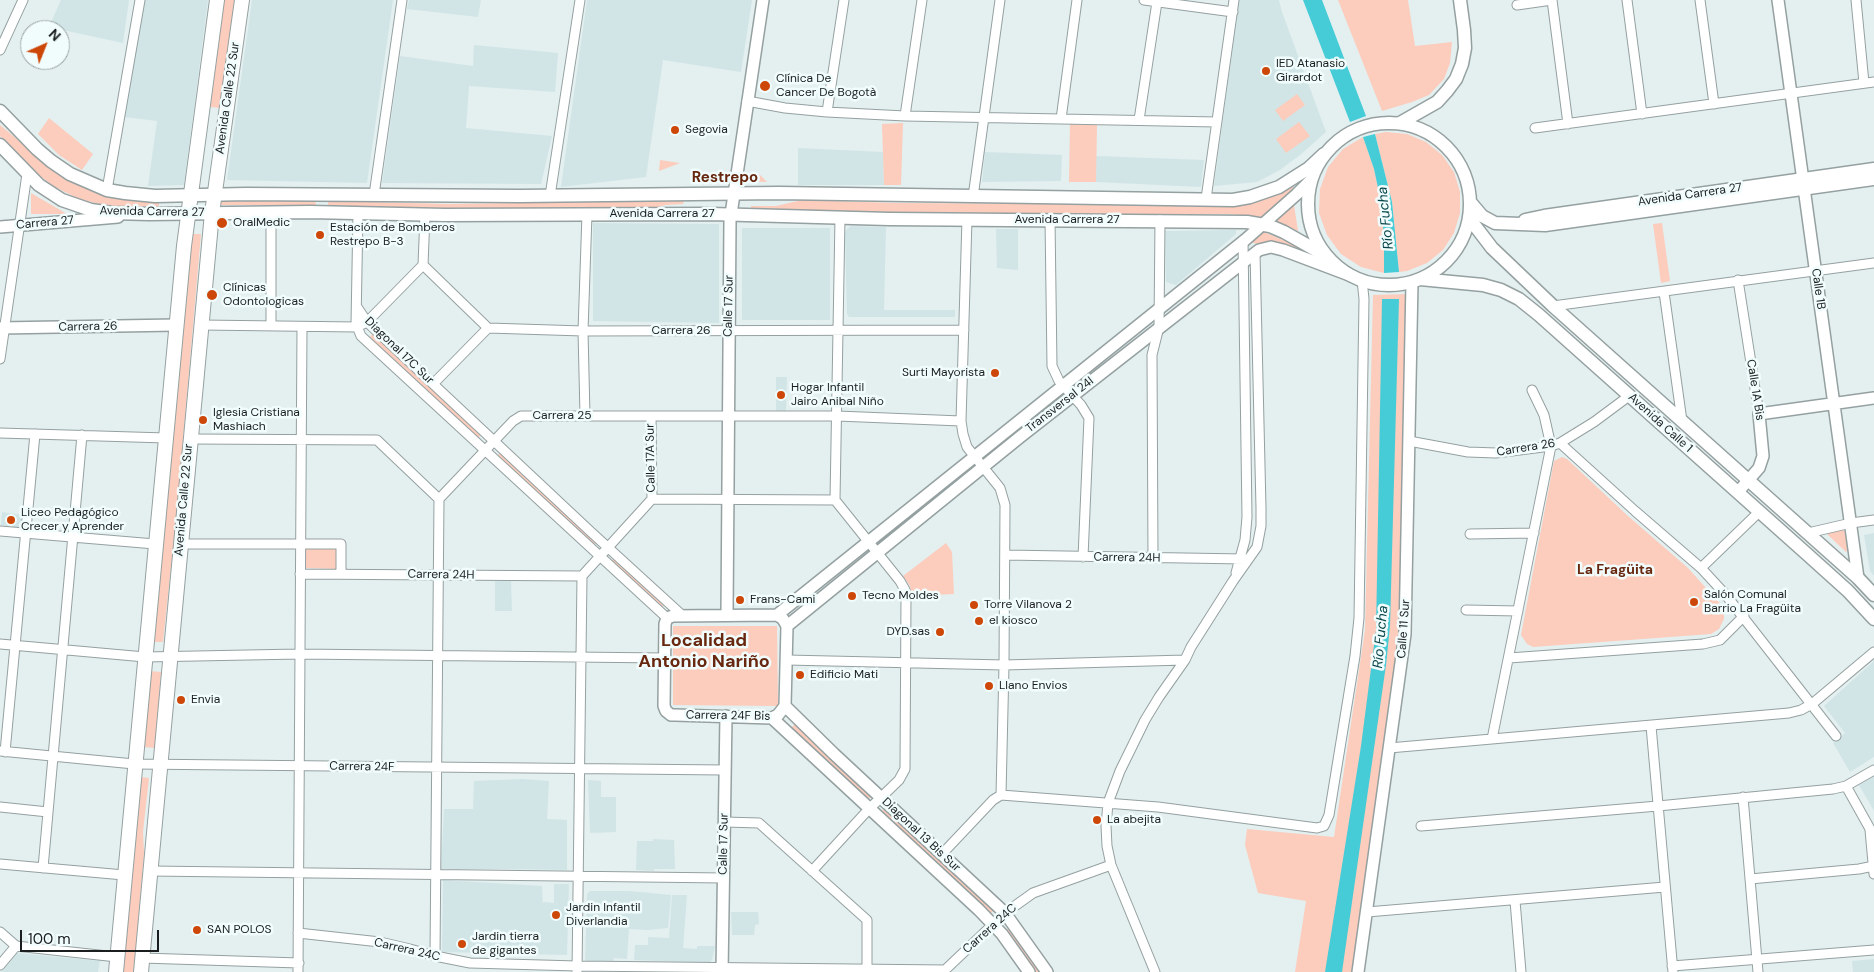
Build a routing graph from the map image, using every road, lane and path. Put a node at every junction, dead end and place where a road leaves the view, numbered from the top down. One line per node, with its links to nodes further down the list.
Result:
1 (23, 0): 23 (street)
2 (140, 0): 47 (street)
3 (217, 0): 49 (main road, Avenida Calle 22 Sur)
4 (242, 0): 50 (main road, Avenida Calle 22 Sur)
5 (402, 0): 52 (street)
6 (580, 0): 53 (street)
7 (763, 0): 27 (street, Calle 17 Sur)
8 (844, 0): 30 (street)
9 (922, 0): 32 (street)
10 (1000, 0): 33 (street)
11 (1077, 0): 34 (street)
12 (1144, 0): 20 (street)
13 (1234, 0): 22 (street)
14 (1460, 0): 37 (main road)
15 (1552, 0): 21 (street); 38 (street)
16 (1627, 0): 31 (street)
17 (1700, 0): 28 (street)
18 (1778, 0): 26 (street, Calle 1B)
19 (1856, 0): 25 (street)
20 (1157, 2): 22 (street); 35 (street)
21 (1517, 5)
22 (1233, 12): 36 (street)
23 (0, 50)
24 (1874, 82): 25 (street)
25 (1864, 83): 26 (street)
26 (1791, 94): 28 (street); 46 (street, Calle 1B)
27 (747, 101): 30 (street); 48 (street, Calle 17 Sur)
28 (1714, 104): 31 (street)
29 (0, 111): 47 (main road, Avenida Carrera 27)
30 (827, 112): 32 (street)
31 (1642, 114): 38 (street)
32 (905, 116): 33 (street)
33 (984, 117): 34 (street); 54 (street)
34 (1061, 119): 35 (street)
35 (1139, 120): 36 (street)
36 (1217, 122): 55 (street)
37 (1400, 123): 41 (main road); 56 (main road)
38 (1568, 124): 39 (street)
39 (1535, 128)
40 (0, 145): 43 (main road, Avenida Carrera 27)
41 (1324, 154): 45 (main road); 55 (main road, Avenida Carrera 27)
42 (1874, 169): 46 (main road, Avenida Carrera 27)
43 (27, 174): 61 (main road, Avenida Carrera 27); 72 (street)
44 (1874, 179): 46 (main road, Avenida Carrera 27)
45 (1311, 180): 71 (street, Transversal 24I); 78 (main road)
46 (1804, 184): 56 (main road, Avenida Carrera 27); 80 (street, Calle 1B)
47 (107, 190): 49 (main road, Avenida Carrera 27)
48 (733, 194): 53 (main road, Avenida Carrera 27); 54 (main road, Avenida Carrera 27); 65 (street, Calle 17 Sur)
49 (190, 195): 50 (main road, Avenida Carrera 27); 62 (main road, Avenida Calle 22 Sur)
50 (215, 195): 51 (main road, Avenida Carrera 27); 59 (main road, Avenida Calle 22 Sur)
51 (320, 195): 52 (main road, Avenida Carrera 27); 58 (main road)
52 (374, 195): 53 (main road, Avenida Carrera 27)
53 (550, 196)
54 (973, 196): 55 (main road, Avenida Carrera 27)
55 (1206, 199)
56 (1470, 203): 67 (main road)
57 (271, 212): 58 (main road, Avenida Carrera 27); 59 (main road, Avenida Carrera 27); 91 (street)
58 (320, 212): 60 (main road, Avenida Carrera 27)
59 (212, 213): 62 (main road, Avenida Carrera 27); 90 (main road, Avenida Calle 22 Sur)
60 (358, 213): 64 (main road, Avenida Carrera 27); 86 (street)
61 (149, 214): 62 (main road, Avenida Carrera 27); 72 (street, Carrera 27)
62 (188, 214): 89 (main road, Avenida Calle 22 Sur)
63 (587, 214): 64 (main road, Avenida Carrera 27); 65 (main road, Avenida Carrera 27); 98 (street)
64 (425, 215): 79 (street)
65 (730, 215): 66 (main road, Avenida Carrera 27); 99 (street, Calle 17 Sur)
66 (840, 217): 68 (main road, Avenida Carrera 27); 100 (street)
67 (1469, 218): 83 (main road); 85 (main road, Avenida Calle 1)
68 (967, 219): 69 (main road, Avenida Carrera 27); 97 (street)
69 (1050, 219): 70 (main road, Avenida Carrera 27); 105 (street)
70 (1160, 220): 71 (main road, Avenida Carrera 27); 87 (street)
71 (1263, 224): 74 (street, Transversal 24I); 78 (main road, Avenida Carrera 27)
72 (19, 226): 73 (street, Carrera 27); 95 (street)
73 (0, 227)
74 (1243, 241): 76 (street); 87 (street, Transversal 24I)
75 (1255, 253): 76 (street, Transversal 24I); 81 (street, Transversal 24I); 157 (street)
76 (1244, 262): 94 (street, Transversal 24I); 156 (street)
77 (1874, 263): 80 (street)
78 (1336, 265): 81 (main road)
79 (423, 266): 88 (street); 96 (street)
80 (1816, 271): 82 (street); 110 (street, Calle 1B)
81 (1357, 278): 83 (main road); 211 (street)
82 (1738, 280): 84 (street); 111 (street, Calle 1A Bis)
83 (1416, 281): 108 (main road, Avenida Calle 1); 124 (street, Calle 11 Sur)
84 (1664, 292): 85 (street); 117 (street)
85 (1553, 306): 117 (main road, Avenida Calle 1)
86 (356, 307): 88 (street, Diagonal 17C Sur); 93 (street, Diagonal 17C Sur)
87 (1159, 308): 94 (street); 105 (street, Transversal 24I)
88 (367, 322): 93 (street); 104 (street, Diagonal 17C Sur)
89 (176, 325): 95 (street, Carrera 26); 121 (main road, Avenida Calle 22 Sur)
90 (201, 325): 91 (street); 122 (main road, Avenida Calle 22 Sur)
91 (271, 326): 92 (street)
92 (302, 327): 93 (street); 123 (street)
93 (357, 327): 128 (street, Diagonal 17C Sur)
94 (1159, 327): 101 (street, Transversal 24I); 102 (street)
95 (2, 328): 103 (street)
96 (488, 328): 98 (street, Carrera 26); 104 (street)
97 (964, 330): 100 (street, Carrera 26); 116 (street)
98 (583, 331): 99 (street, Carrera 26); 112 (street)
99 (728, 331): 100 (street, Carrera 26); 114 (street, Calle 17 Sur)
100 (838, 332): 115 (street)
101 (1137, 345): 102 (street); 107 (street, Transversal 24I)
102 (1152, 355): 155 (street)
103 (0, 359)
104 (434, 384): 125 (street, Diagonal 17C Sur)
105 (1063, 386): 107 (street); 129 (street, Transversal 24I)
106 (1532, 390): 127 (street)
107 (1073, 395): 130 (street, Transversal 24I); 154 (street)
108 (1629, 396): 126 (street, Carrera 26); 132 (main road, Avenida Calle 1)
109 (1874, 398): 110 (street)
110 (1834, 403): 111 (street); 139 (street, Calle 1B)
111 (1759, 414): 131 (street, Calle 1A Bis)
112 (585, 416): 113 (street, Carrera 25); 125 (street, Carrera 25)
113 (651, 416): 114 (street, Carrera 25); 134 (street, Calle 17A Sur)
114 (728, 416): 115 (street, Carrera 25); 135 (street, Calle 17 Sur)
115 (836, 416): 116 (street, Carrera 25); 136 (street)
116 (961, 421): 129 (street)
117 (1682, 421): 131 (main road, Avenida Calle 1)
118 (0, 433): 119 (street)
119 (35, 434): 120 (street); 141 (street)
120 (82, 435): 121 (street); 145 (street)
121 (166, 438): 147 (main road, Avenida Calle 22 Sur)
122 (190, 439): 123 (street); 148 (main road, Avenida Calle 22 Sur)
123 (301, 440): 133 (street); 149 (street)
124 (1409, 440): 127 (street, Carrera 26); 197 (street, Calle 11 Sur)
125 (494, 441): 128 (street, Carrera 25); 150 (street, Diagonal 17C Sur)
126 (1560, 443): 127 (street, Carrera 26); 158 (street)
127 (1551, 446): 142 (street)
128 (485, 451): 133 (street, Carrera 25); 153 (street, Diagonal 17C Sur)
129 (974, 456): 130 (street); 146 (street, Transversal 24I)
130 (984, 467): 151 (street, Transversal 24I); 152 (street)
131 (1748, 480): 132 (street, Calle 1A Bis); 143 (main road, Avenida Calle 1)
132 (1738, 492): 137 (main road, Avenida Calle 1)
133 (439, 498): 161 (street)
134 (652, 499): 135 (street); 150 (street)
135 (727, 500): 136 (street); 168 (street, Calle 17 Sur)
136 (835, 500): 146 (street)
137 (1759, 512): 158 (street); 173 (main road, Avenida Calle 1)
138 (1874, 520): 139 (street)
139 (1850, 523): 143 (street); 163 (street, Calle 1B)
140 (0, 531): 141 (street)
141 (25, 533): 145 (street); 176 (street)
142 (1534, 533): 144 (street); 167 (street)
143 (1808, 533): 163 (main road, Avenida Calle 1)
144 (1470, 534)
145 (73, 537): 147 (street); 177 (street)
146 (868, 542): 151 (street); 169 (street, Transversal 24I)
147 (155, 544): 182 (main road, Avenida Calle 22 Sur)
148 (180, 544): 149 (street); 180 (main road, Avenida Calle 22 Sur)
149 (300, 544): 159 (street); 160 (street)
150 (608, 548): 153 (street); 170 (street, Diagonal 17C Sur)
151 (877, 553): 174 (street, Transversal 24I); 188 (street)
152 (1005, 555): 154 (street, Carrera 24H); 189 (street)
153 (600, 556): 162 (street); 172 (street, Diagonal 17C Sur)
154 (1083, 557): 155 (street, Carrera 24H)
155 (1153, 558): 156 (street, Carrera 24H)
156 (1240, 559): 157 (street, Carrera 24H); 164 (street)
157 (1249, 559): 164 (street)
158 (1701, 568): 171 (street)
159 (300, 574): 160 (street, Carrera 24H); 179 (street)
160 (341, 574): 161 (street, Carrera 24H)
161 (438, 575): 162 (street, Carrera 24H); 181 (street)
162 (582, 576): 183 (street)
163 (1858, 578): 165 (main road, Avenida Calle 1)
164 (1234, 581): 187 (street)
165 (1874, 595)
166 (1466, 610): 167 (street)
167 (1518, 611): 185 (street)
168 (727, 615): 169 (street); 170 (street)
169 (777, 615): 174 (street)
170 (684, 616): 172 (street)
171 (1744, 616): 185 (street); 190 (street)
172 (667, 618): 184 (street)
173 (1874, 619)
174 (787, 626): 186 (street)
175 (0, 644): 176 (street)
176 (14, 645): 177 (street); 198 (street)
177 (63, 650): 182 (street); 199 (street)
178 (1874, 652): 190 (street)
179 (299, 654): 180 (street); 181 (street); 202 (street)
180 (170, 656): 182 (street); 201 (main road, Avenida Calle 22 Sur)
181 (438, 656): 183 (street); 203 (street)
182 (145, 657): 200 (main road, Avenida Calle 22 Sur)
183 (579, 657): 184 (street); 204 (street)
184 (664, 658): 192 (street, Carrera 24F Bis)
185 (1509, 658): 196 (street)
186 (787, 660): 188 (street); 191 (street)
187 (1185, 660): 189 (street); 211 (street)
188 (905, 662): 189 (street); 209 (street)
189 (1004, 665): 208 (street)
190 (1812, 704): 194 (street); 195 (street)
191 (785, 706): 193 (street, Carrera 24F Bis); 209 (street, Diagonal 13 Bis Sur)
192 (726, 716): 193 (street, Carrera 24F Bis); 205 (street, Calle 17 Sur)
193 (772, 718): 214 (street, Diagonal 13 Bis Sur)
194 (1651, 726): 196 (street); 212 (street)
195 (1836, 736)
196 (1492, 739): 197 (street)
197 (1389, 748): 234 (street, Calle 11 Sur)
198 (2, 751): 199 (street, Carrera 24F)
199 (52, 756): 200 (street, Carrera 24F); 215 (street)
200 (134, 764): 201 (street, Carrera 24F); 228 (main road, Avenida Calle 22 Sur)
201 (160, 764): 202 (street, Carrera 24F); 224 (main road, Avenida Calle 22 Sur)
202 (299, 766): 203 (street, Carrera 24F); 226 (street)
203 (437, 767): 204 (street, Carrera 24F); 227 (street)
204 (578, 768): 205 (street, Carrera 24F); 229 (street)
205 (725, 770): 216 (street, Calle 17 Sur)
206 (1874, 770): 207 (street)
207 (1846, 786): 210 (street); 218 (street)
208 (1001, 795): 211 (street); 219 (street)
209 (881, 797): 214 (street); 219 (street, Diagonal 13 Bis Sur)
210 (1743, 797): 212 (street); 231 (street)
211 (1108, 803): 221 (street)
212 (1658, 806): 217 (street); 232 (street)
213 (0, 807): 215 (street)
214 (871, 808): 225 (street); 236 (street, Diagonal 13 Bis Sur)
215 (48, 812): 222 (street)
216 (724, 822): 225 (street); 230 (street, Calle 17 Sur)
217 (1421, 826)
218 (1872, 832): 223 (street)
219 (942, 854): 235 (street, Diagonal 13 Bis Sur)
220 (0, 864): 222 (street)
221 (1111, 864): 235 (street, Carrera 24C); 257 (street)
222 (43, 868): 228 (street)
223 (1874, 869): 231 (street)
224 (150, 871): 226 (street); 243 (main road, Avenida Calle 22 Sur)
225 (812, 871): 247 (street)
226 (299, 873): 227 (street); 238 (street)
227 (436, 874): 229 (street); 241 (street)
228 (124, 875): 242 (main road, Avenida Calle 22 Sur)
229 (578, 876): 230 (street); 248 (street)
230 (724, 878): 250 (street, Calle 17 Sur)
231 (1750, 879): 244 (street)
232 (1666, 887): 233 (street); 249 (street)
233 (1515, 901): 234 (street); 259 (street)
234 (1367, 912): 258 (street, Calle 11 Sur)
235 (1006, 913): 236 (street, Carrera 24C); 256 (street, Diagonal 13 Bis Sur)
236 (994, 924): 252 (street, Carrera 24C); 255 (street, Diagonal 13 Bis Sur)
237 (0, 932): 239 (street)
238 (298, 933): 241 (street, Carrera 24C); 246 (street)
239 (16, 946): 242 (street); 245 (street)
240 (1874, 950): 244 (street)
241 (435, 956): 248 (street, Carrera 24C)
242 (117, 957): 253 (main road, Avenida Calle 22 Sur)
243 (142, 958): 246 (street); 254 (main road, Avenida Calle 22 Sur)
244 (1757, 960): 249 (street); 260 (street)
245 (0, 964)
246 (298, 968)
247 (867, 968): 251 (street, Carrera 24C); 252 (street, Carrera 24C)
248 (577, 969): 250 (street, Carrera 24C)
249 (1672, 969)
250 (722, 970): 251 (street, Carrera 24C)
251 (790, 970)
252 (945, 971)
253 (116, 972)
254 (141, 972)
255 (1029, 972)
256 (1048, 972)
257 (1155, 972)
258 (1358, 972)
259 (1521, 972)
260 (1758, 972)

